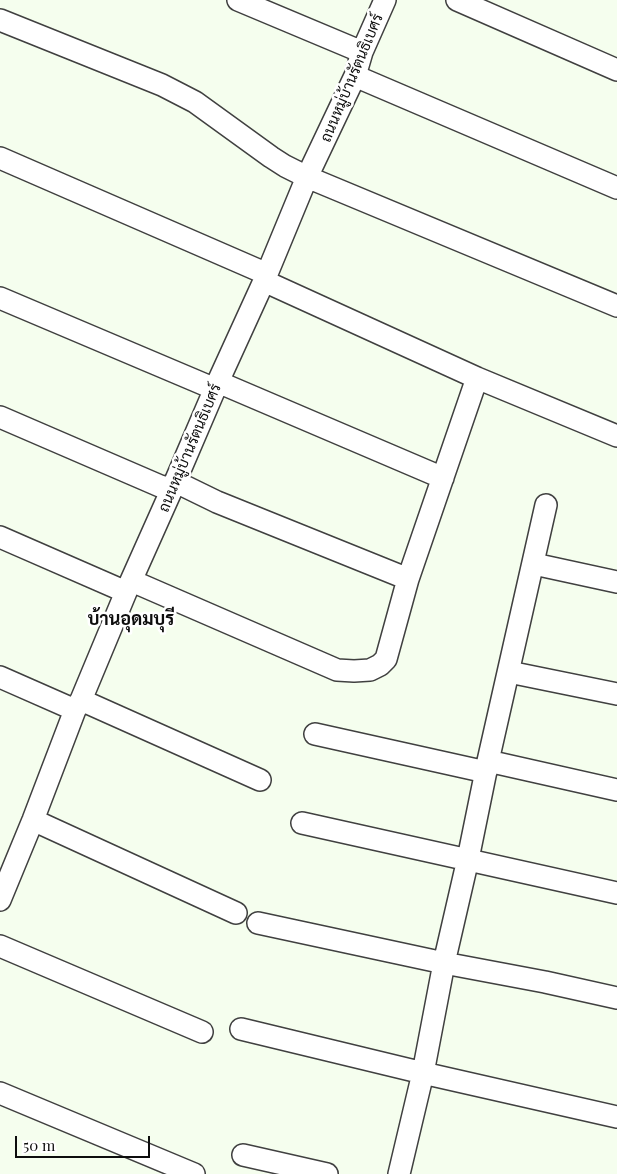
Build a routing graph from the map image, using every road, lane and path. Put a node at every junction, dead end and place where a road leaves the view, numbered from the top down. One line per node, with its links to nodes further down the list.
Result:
1 (238, 0): 5 (street)
2 (385, 0): 5 (street, ถนนหมู่บ้านรัตนธิเบศร์)
3 (458, 0): 6 (street)
4 (0, 20): 9 (street)
5 (362, 52): 7 (street, ถนนหมู่บ้านรัตนธิเบศร์)
6 (617, 70)
7 (355, 76): 9 (street, ถนนหมู่บ้านรัตนธิเบศร์); 10 (street)
8 (0, 158): 11 (street)
9 (308, 177): 11 (street, ถนนหมู่บ้านรัตนธิเบศร์); 13 (street)
10 (617, 188)
11 (266, 277): 14 (street); 15 (street, ถนนหมู่บ้านรัตนธิเบศร์)
12 (0, 299): 15 (street)
13 (617, 306)
14 (478, 378): 17 (street); 18 (street)
15 (216, 386): 18 (street); 19 (street, ถนนหมู่บ้านรัตนธิเบศร์)
16 (0, 417): 19 (street)
17 (617, 436)
18 (443, 478): 23 (street)
19 (174, 486): 23 (street); 25 (street, ถนนหมู่บ้านรัตนธิเบศร์)
20 (546, 505): 22 (street)
21 (0, 537): 25 (street)
22 (534, 564): 24 (street); 26 (street)
23 (408, 579): 25 (street)
24 (617, 582)
25 (129, 586): 29 (street, ถนนหมู่บ้านรัตนธิเบศร์)
26 (509, 672): 28 (street); 31 (street)
27 (0, 678): 29 (street)
28 (617, 694)
29 (78, 705): 32 (street); 34 (street, ถนนหมู่บ้านรัตนธิเบศร์)
30 (315, 734): 31 (street)
31 (487, 766): 33 (street); 36 (street)
32 (260, 780)
33 (617, 790)
34 (33, 820): 38 (street, ถนนหมู่บ้านรัตนธิเบศร์); 39 (street)
35 (302, 823): 36 (street)
36 (468, 859): 37 (street); 42 (street)
37 (617, 893)
38 (0, 900)
39 (236, 913)
40 (258, 923): 42 (street)
41 (0, 946): 45 (street)
42 (444, 963): 43 (street); 46 (street)
43 (617, 998)
44 (241, 1029): 46 (street)
45 (202, 1032)
46 (424, 1073): 48 (street); 52 (street)
47 (0, 1093): 50 (street)
48 (617, 1117)
49 (244, 1155): 51 (street)
50 (194, 1174)
51 (327, 1174)
52 (399, 1174)

